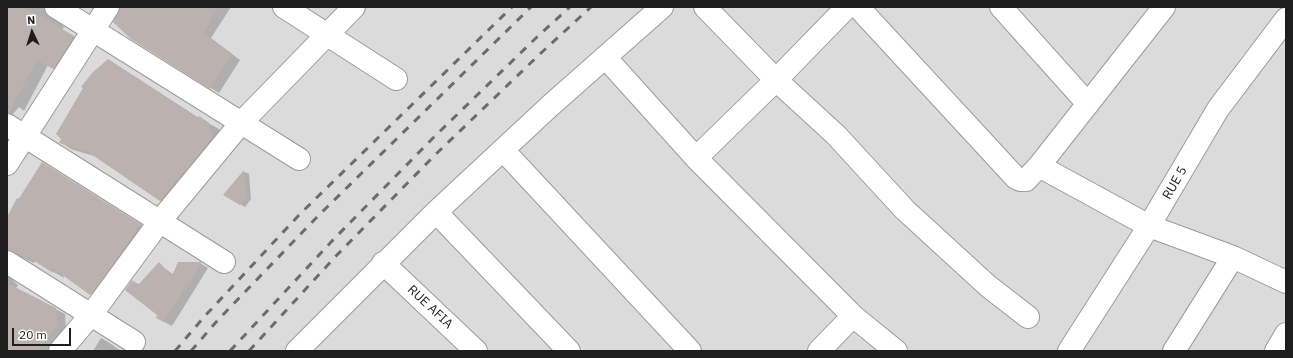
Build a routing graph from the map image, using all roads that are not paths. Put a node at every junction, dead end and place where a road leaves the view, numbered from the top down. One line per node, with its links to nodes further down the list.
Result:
1 (56, 7): 12 (street)
2 (108, 7): 12 (street)
3 (284, 7): 13 (street)
4 (354, 7): 13 (street)
5 (662, 7): 14 (street)
6 (705, 7): 16 (street)
7 (847, 7): 16 (street)
8 (858, 7): 25 (street)
9 (1001, 7): 17 (street)
10 (1164, 7): 17 (street)
11 (1286, 19): 28 (street, RUE 5)
12 (93, 30): 18 (street); 20 (street)
13 (328, 35): 15 (street); 18 (street)
14 (605, 57): 21 (street); 22 (street)
15 (396, 79)
16 (776, 80): 22 (street); 36 (street)
17 (1088, 104): 25 (street)
18 (242, 123): 23 (street); 27 (street)
19 (7, 125): 20 (street)
20 (25, 136): 24 (street); 27 (street)
21 (503, 150): 26 (street); 43 (street)
22 (696, 158): 35 (street)
23 (299, 159)
24 (7, 164)
25 (1039, 166): 28 (street)
26 (436, 212): 32 (street); 42 (street)
27 (160, 221): 31 (street); 34 (street)
28 (1150, 226): 29 (street); 46 (street, RUE 5)
29 (1233, 257): 33 (street); 47 (street)
30 (7, 262): 34 (street)
31 (224, 262)
32 (383, 263): 39 (street); 41 (street, RUE AFIA)
33 (1286, 282)
34 (91, 315): 38 (street); 40 (street)
35 (853, 316): 44 (street); 45 (street)
36 (1028, 317)
37 (1286, 334): 48 (street)
38 (134, 342)
39 (300, 350)
40 (60, 351)
41 (476, 351)
42 (569, 351)
43 (690, 351)
44 (819, 351)
45 (896, 351)
46 (1069, 351)
47 (1174, 351)
48 (1276, 351)

